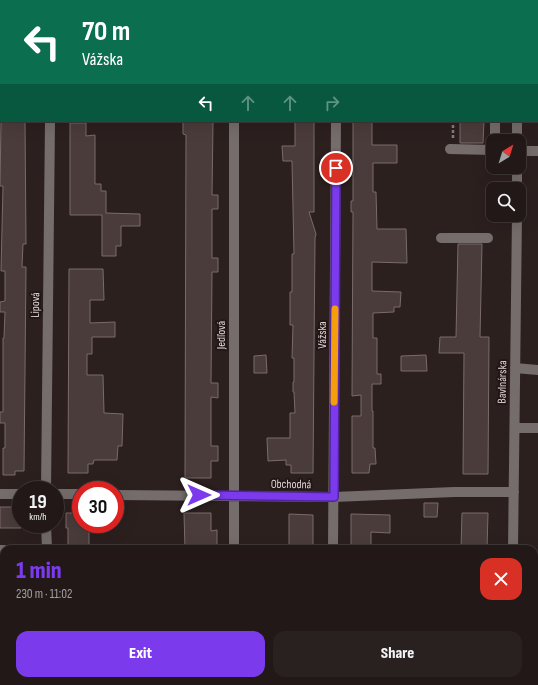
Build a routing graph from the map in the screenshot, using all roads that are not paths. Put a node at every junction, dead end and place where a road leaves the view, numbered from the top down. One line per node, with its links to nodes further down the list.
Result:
1 (50, 122): 19 (street, Lipová)
2 (234, 122): 24 (street, Jedľová)
3 (336, 122): 25 (street, Vážska)
4 (495, 122): 6 (street)
5 (517, 122): 7 (street)
6 (495, 134)
7 (517, 134)
8 (451, 149): 9 (street)
9 (486, 150)
10 (526, 151): 11 (street)
11 (538, 151)
12 (517, 222): 15 (street, Bavlnárska)
13 (441, 238): 14 (street)
14 (488, 238)
15 (515, 368): 16 (street); 17 (street, Bavlnárska)
16 (538, 370)
17 (515, 428): 18 (street); 20 (street, Bavlnárska)
18 (538, 428)
19 (46, 481)
20 (514, 492): 25 (street, Obchodná); 30 (street, Bavlnárska)
21 (0, 494): 22 (street)
22 (12, 494)
23 (124, 494): 24 (street, Obchodná)
24 (234, 496): 25 (street, Obchodná); 28 (street, Jedľová)
25 (334, 497): 29 (street, Vážska)
26 (46, 533): 27 (street)
27 (47, 545)
28 (234, 545)
29 (333, 545)
30 (513, 545)

